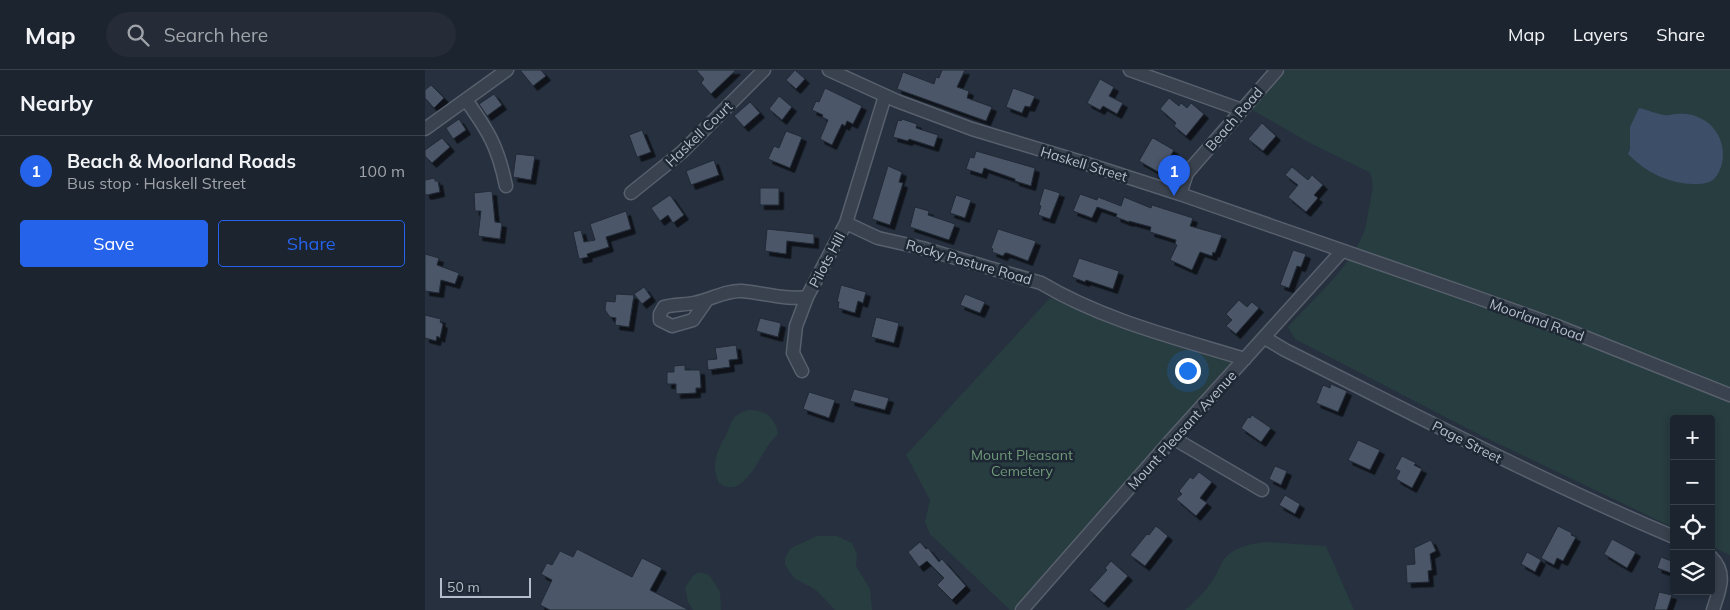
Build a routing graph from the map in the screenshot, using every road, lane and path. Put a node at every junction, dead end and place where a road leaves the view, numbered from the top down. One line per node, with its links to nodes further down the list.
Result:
1 (507, 70): 7 (street)
2 (764, 70): 11 (street, Haskell Court)
3 (829, 70): 6 (street, Haskell Street)
4 (1130, 70): 8 (street)
5 (1277, 70): 8 (street, Beach Road)
6 (885, 96): 12 (street, Haskell Street); 13 (street)
7 (466, 100): 9 (street); 10 (street)
8 (1242, 110): 12 (street, Beach Road)
9 (425, 129)
10 (506, 186)
11 (631, 194)
12 (1180, 194): 14 (street, Haskell Street)
13 (846, 223): 15 (street, Pilots Hill); 18 (street, Rocky Pasture Road)
14 (1342, 251): 17 (street, Mount Pleasant Avenue); 20 (street, Moorland Road)
15 (807, 297): 16 (street, Pilots Hill); 19 (street, Pilots Hill)
16 (707, 300)
17 (1265, 338): 18 (street, Mount Pleasant Avenue); 23 (street, Page Street)
18 (1245, 360): 21 (street, Mount Pleasant Avenue)
19 (802, 371)
20 (1730, 395)
21 (1173, 438): 22 (street); 25 (street, Mount Pleasant Avenue)
22 (1262, 490)
23 (1670, 535)
24 (1715, 561): 26 (street)
25 (1022, 610)
26 (1713, 610)

